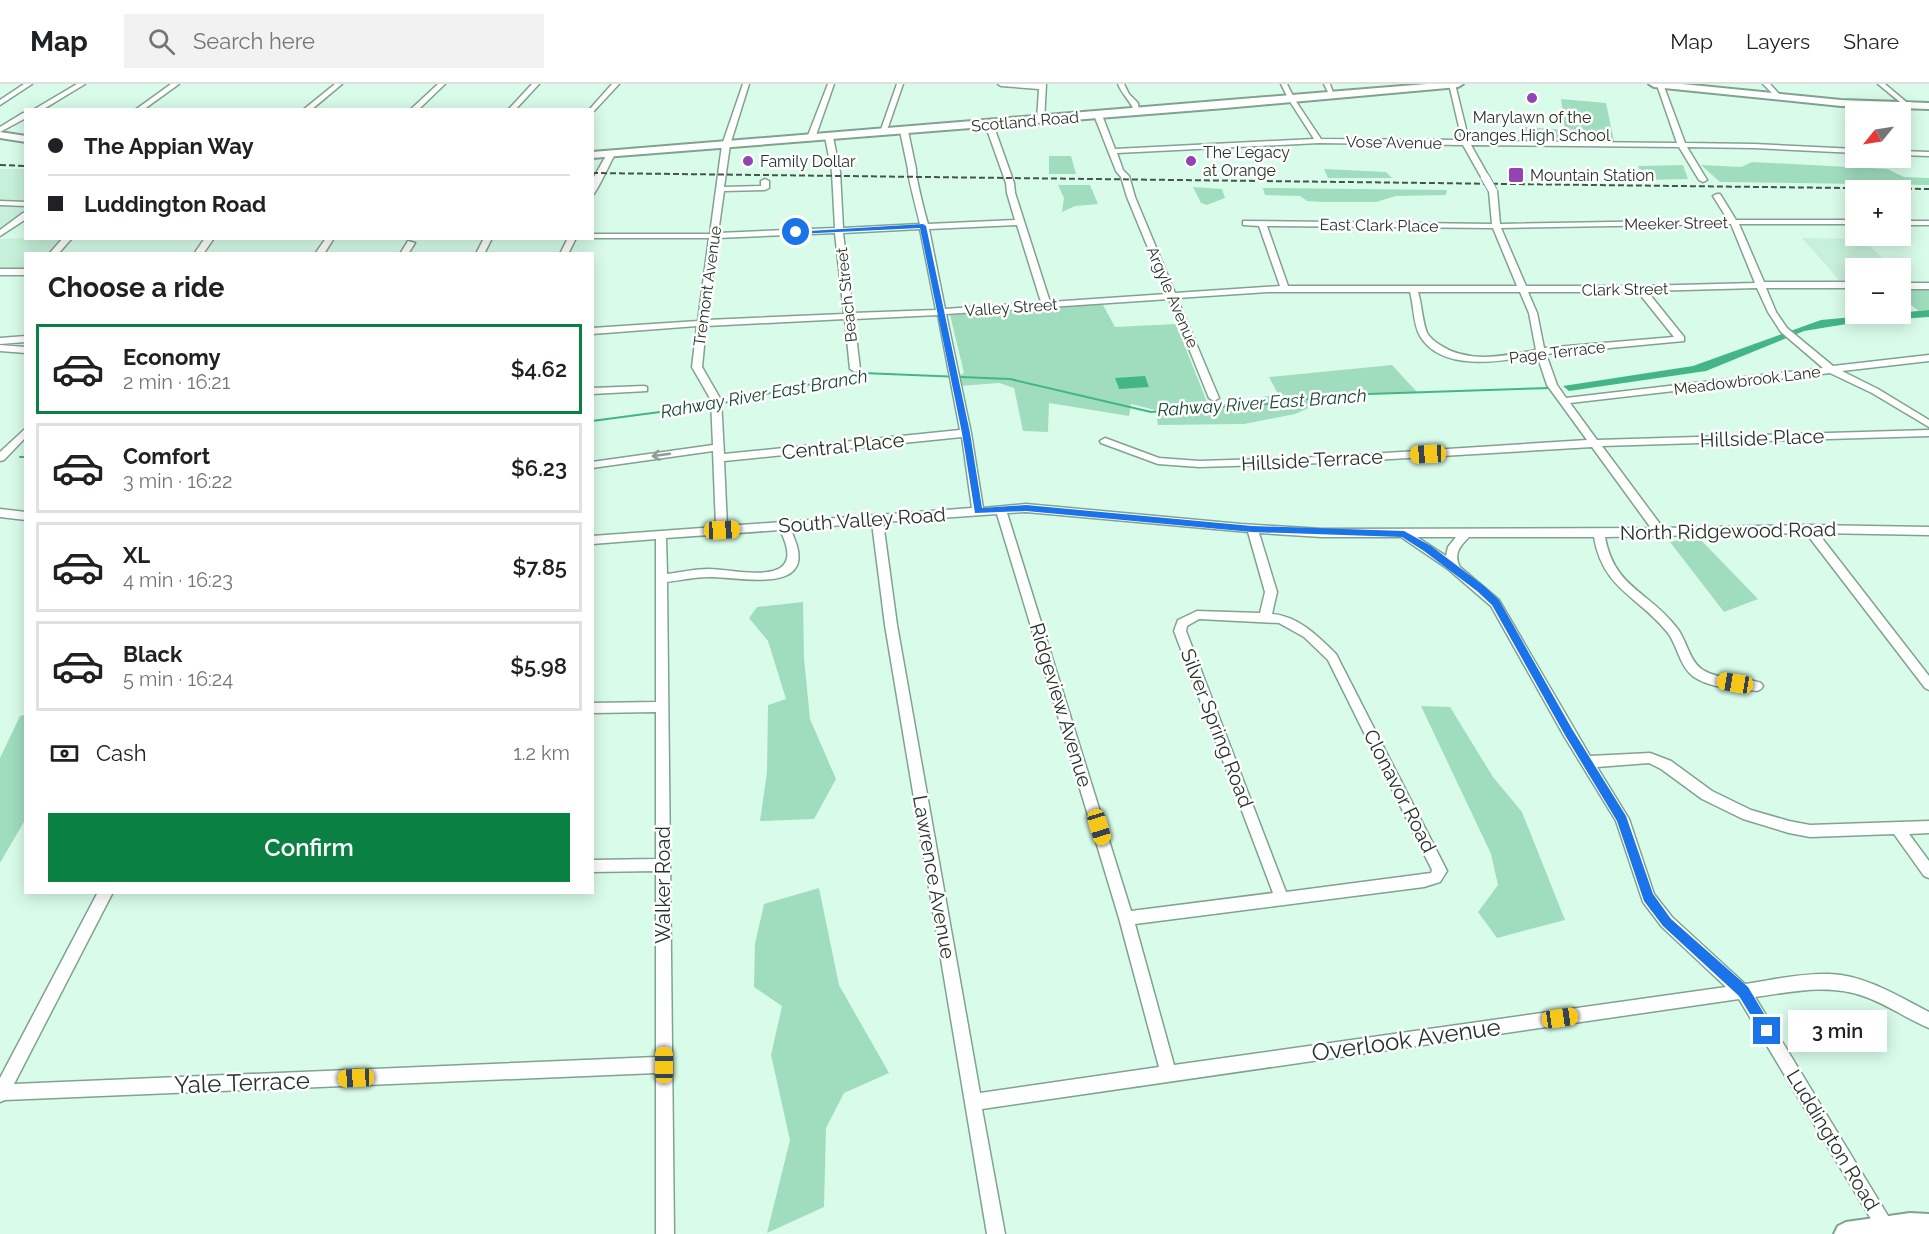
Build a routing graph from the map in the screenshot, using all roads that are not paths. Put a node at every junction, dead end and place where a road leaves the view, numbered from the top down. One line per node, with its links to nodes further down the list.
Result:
1 (29, 84): 27 (street)
2 (82, 84): 31 (street)
3 (176, 84): 32 (street)
4 (339, 84): 33 (street)
5 (442, 84): 34 (street)
6 (536, 84): 35 (street)
7 (616, 84): 36 (street)
8 (746, 84): 51 (street, Tremont Avenue)
9 (831, 84): 47 (street)
10 (900, 84): 44 (street)
11 (1001, 84): 20 (street)
12 (1121, 84): 37 (street)
13 (1284, 84): 25 (street)
14 (1327, 84): 23 (street)
15 (1453, 84): 16 (main road, Scotland Road); 23 (main road, Scotland Road); 50 (street)
16 (1458, 84)
17 (1654, 84): 21 (main road)
18 (1766, 84): 24 (street)
19 (1881, 84): 26 (street)
20 (1043, 85): 40 (street)
21 (1660, 85): 22 (main road); 52 (street)
22 (1683, 86): 24 (main road)
23 (1332, 95): 25 (main road, Scotland Road)
24 (1778, 96): 28 (main road)
25 (1291, 99): 37 (main road, Scotland Road); 49 (street)
26 (1903, 102)
27 (0, 103)
28 (1845, 103)
29 (1911, 106): 30 (main road)
30 (1929, 106)
31 (40, 108)
32 (141, 108)
33 (309, 108)
34 (415, 108)
35 (513, 108)
36 (594, 108)
37 (1137, 112): 38 (main road, Scotland Road)
38 (1098, 115): 40 (main road, Scotland Road); 54 (street, Argyle Avenue)
39 (24, 116): 42 (street)
40 (1041, 120): 41 (main road, Scotland Road)
41 (989, 124): 43 (main road, Scotland Road); 67 (street)
42 (0, 130)
43 (904, 131): 44 (main road, Scotland Road); 74 (street)
44 (882, 132): 46 (main road, Scotland Road)
45 (0, 135): 48 (main road)
46 (830, 137): 47 (main road, Scotland Road); 76 (street, Beach Street)
47 (811, 138): 51 (main road, Scotland Road)
48 (24, 139)
49 (1319, 141): 50 (street, Vose Avenue); 54 (street, Vose Avenue)
50 (1466, 143): 52 (street, Vose Avenue); 75 (street, bridge)
51 (726, 145): 58 (main road, Scotland Road); 61 (street, Tremont Avenue)
52 (1682, 146): 53 (street, Vose Avenue); 59 (street)
53 (1845, 150)
54 (1112, 151): 95 (street, Argyle Avenue)
55 (1911, 153): 56 (street)
56 (1929, 154)
57 (594, 155): 58 (main road, Scotland Road)
58 (610, 157): 62 (street)
59 (1703, 180)
60 (765, 181): 61 (street)
61 (720, 185): 79 (street, Tremont Avenue)
62 (594, 190)
63 (1717, 196): 68 (street)
64 (0, 203): 65 (street)
65 (24, 204)
66 (24, 216): 77 (street)
67 (1020, 222): 74 (street); 96 (street)
68 (1734, 222): 69 (street, Meeker Street); 75 (street, Meeker Street); 86 (street)
69 (1845, 222)
70 (1245, 223): 71 (street, East Clark Place)
71 (1262, 223): 75 (street, East Clark Place); 90 (street)
72 (1911, 223): 73 (street)
73 (1929, 223)
74 (923, 226): 76 (street); 97 (street)
75 (1496, 226): 93 (street)
76 (839, 230): 79 (street); 98 (street, Beach Street)
77 (0, 234)
78 (594, 236): 79 (street)
79 (715, 236): 99 (street, Tremont Avenue)
80 (66, 240): 82 (street)
81 (411, 243): 83 (street)
82 (55, 252)
83 (405, 252)
84 (0, 272): 85 (street)
85 (24, 272)
86 (1760, 285): 87 (street, Clark Street); 94 (street, Clark Street); 108 (street)
87 (1845, 285)
88 (1911, 286): 89 (street)
89 (1929, 286)
90 (1285, 289): 91 (street, Valley Street); 95 (street, Valley Street)
91 (1394, 289): 92 (street, Clark Street)
92 (1413, 289): 93 (street, Clark Street); 105 (street, Page Terrace)
93 (1524, 290): 94 (street, Clark Street); 105 (street)
94 (1640, 290): 105 (street, Page Terrace)
95 (1172, 295): 96 (street, Valley Street); 111 (street, Argyle Avenue)
96 (1046, 304): 97 (street, Valley Street)
97 (940, 312): 98 (street, Valley Street); 115 (street)
98 (849, 316): 99 (street, Valley Street); 107 (street, Beach Street)
99 (702, 323): 100 (street, Valley Street); 120 (street, Tremont Avenue)
100 (594, 331)
101 (24, 339): 102 (street)
102 (0, 341)
103 (0, 348): 104 (street)
104 (24, 350)
105 (1540, 352): 112 (street)
106 (1929, 358): 108 (street, Meadowbrook Lane)
107 (855, 369)
108 (1832, 370): 112 (street, Meadowbrook Lane); 113 (street)
109 (644, 389): 110 (street)
110 (594, 391)
111 (1214, 398)
112 (1565, 401): 118 (street)
113 (1929, 424)
114 (24, 432): 119 (street)
115 (966, 433): 120 (street, Central Place); 124 (street)
116 (1929, 433): 118 (street, Hillside Place)
117 (1105, 441): 118 (street, Hillside Terrace)
118 (1595, 443): 132 (street)
119 (5, 446): 121 (street)
120 (719, 452): 122 (street, Central Place, one-way to 122); 131 (street, Tremont Avenue)
121 (0, 458)
122 (594, 465)
123 (1001, 510): 124 (street, South Valley Road); 129 (street, South Valley Road); 155 (street, Ridgeview Avenue)
124 (978, 511): 127 (street, South Valley Road)
125 (0, 513): 126 (street)
126 (24, 516)
127 (877, 519): 128 (street, South Valley Road); 161 (street, Lawrence Avenue)
128 (784, 527): 131 (street, South Valley Road); 141 (street)
129 (1252, 529): 136 (street, South Valley Road); 142 (street)
130 (1809, 529): 132 (street, North Ridgewood Road); 133 (street, North Ridgewood Road); 143 (street)
131 (722, 530): 138 (street, South Valley Road)
132 (1659, 531): 135 (street, North Ridgewood Road)
133 (1929, 531)
134 (1526, 533): 135 (street, North Ridgewood Road); 137 (street, South Valley Road)
135 (1599, 533): 144 (street)
136 (1404, 534): 137 (street, South Valley Road); 140 (street, Luddington Road)
137 (1465, 534): 140 (street)
138 (661, 535): 139 (street, South Valley Road); 141 (street, Walker Road)
139 (594, 540)
140 (1460, 574): 147 (street, Luddington Road)
141 (661, 579): 145 (street, Walker Road)
142 (1265, 618): 154 (street, Silver Spring Road); 154 (street, Clonavor Road)
143 (1929, 684)
144 (1757, 686)
145 (662, 707): 146 (street); 150 (street, Walker Road)
146 (594, 708)
147 (1586, 762): 149 (street); 156 (street, Luddington Road)
148 (1929, 827): 149 (street)
149 (1897, 828): 152 (street)
150 (663, 865): 151 (street); 158 (street, Walker Road)
151 (594, 866)
152 (1929, 872)
153 (105, 894): 160 (street)
154 (1282, 899): 155 (street, Clonavor Road)
155 (1126, 918): 159 (street, Ridgeview Avenue)
156 (1743, 992): 157 (street, Overlook Avenue); 159 (street, Overlook Avenue); 163 (street, Luddington Road)
157 (1929, 1020)
158 (664, 1065): 160 (street, Yale Terrace); 164 (street, Walker Road)
159 (1169, 1074): 161 (street, Overlook Avenue)
160 (0, 1093)
161 (973, 1102): 165 (street, Lawrence Avenue)
162 (1929, 1226): 163 (main road)
163 (1888, 1231): 166 (main road)
164 (665, 1234)
165 (996, 1234)
166 (1846, 1234)

